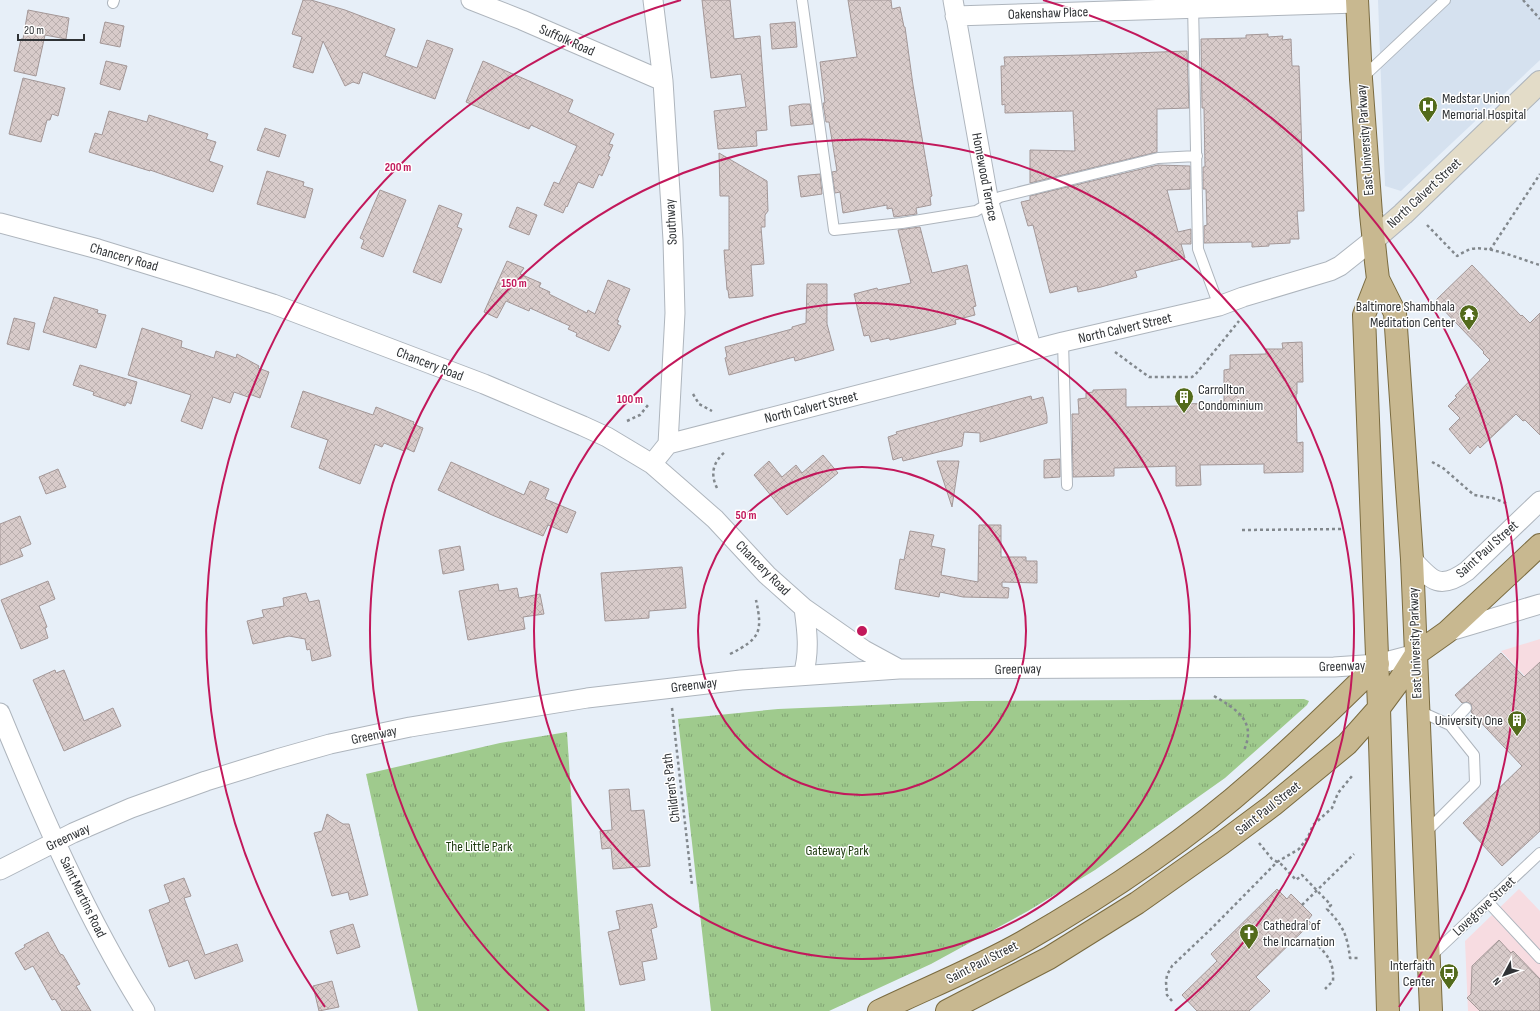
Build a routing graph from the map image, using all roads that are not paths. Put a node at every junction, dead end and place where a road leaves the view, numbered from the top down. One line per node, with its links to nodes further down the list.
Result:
1 (471, 0): 9 (street, Suffolk Road)
2 (653, 0): 9 (street, Southway)
3 (802, 0): 12 (lane)
4 (1445, 0): 8 (lane)
5 (1357, 2): 6 (street, Oakenshaw Place); 8 (main road, East University Parkway)
6 (1193, 4): 7 (street, Oakenshaw Place); 11 (lane)
7 (954, 8): 12 (street, Homewood Terrace)
8 (1361, 79): 14 (main road, East University Parkway)
9 (662, 81): 19 (street, Southway)
10 (1540, 82): 14 (main road, North Calvert Street)
11 (1197, 156): 12 (lane); 16 (lane)
12 (989, 203): 18 (street, Homewood Terrace)
13 (0, 223): 20 (street, Chancery Road)
14 (1374, 239): 15 (main road, East University Parkway); 16 (street, North Calvert Street)
15 (1378, 279): 24 (main road, East University Parkway); 29 (main road, East University Parkway)
16 (1219, 306): 17 (street, North Calvert Street)
17 (1063, 342): 18 (street, North Calvert Street); 21 (lane)
18 (1032, 350): 19 (street, North Calvert Street)
19 (668, 444): 20 (street)
20 (652, 464): 26 (street, Chancery Road)
21 (1068, 485)
22 (1540, 501): 24 (street, Saint Paul Street)
23 (1540, 545): 27 (main road, Saint Paul Street)
24 (1412, 559): 28 (main road, East University Parkway)
25 (1540, 604): 27 (street)
26 (804, 608): 30 (street, Chancery Road); 31 (street)
27 (1447, 632): 28 (main road, Saint Paul Street)
28 (1416, 654): 29 (street, Greenway); 32 (main road, Saint Paul Street); 34 (main road, East University Parkway)
29 (1378, 664): 30 (street, Greenway); 32 (main road, East University Parkway); 45 (main road, Saint Paul Street)
30 (899, 669): 31 (street, Greenway)
31 (803, 675): 38 (street, Greenway)
32 (1380, 708): 46 (main road, Saint Paul Street); 47 (main road, East University Parkway)
33 (1466, 708): 36 (lane)
34 (1417, 710): 36 (lane); 37 (main road, East University Parkway)
35 (0, 713): 38 (street, Saint Martins Road)
36 (1450, 724): 37 (lane)
37 (1423, 836): 42 (main road, East University Parkway)
38 (55, 842): 40 (street, Greenway); 44 (street, Saint Martins Road)
39 (1540, 853): 41 (lane, Lovegrove Street)
40 (0, 870)
41 (1488, 902): 42 (lane, Lovegrove Street); 43 (lane)
42 (1428, 958): 48 (main road, East University Parkway)
43 (1540, 958)
44 (145, 1011)
45 (879, 1011)
46 (947, 1011)
47 (1388, 1011)
48 (1431, 1011)

